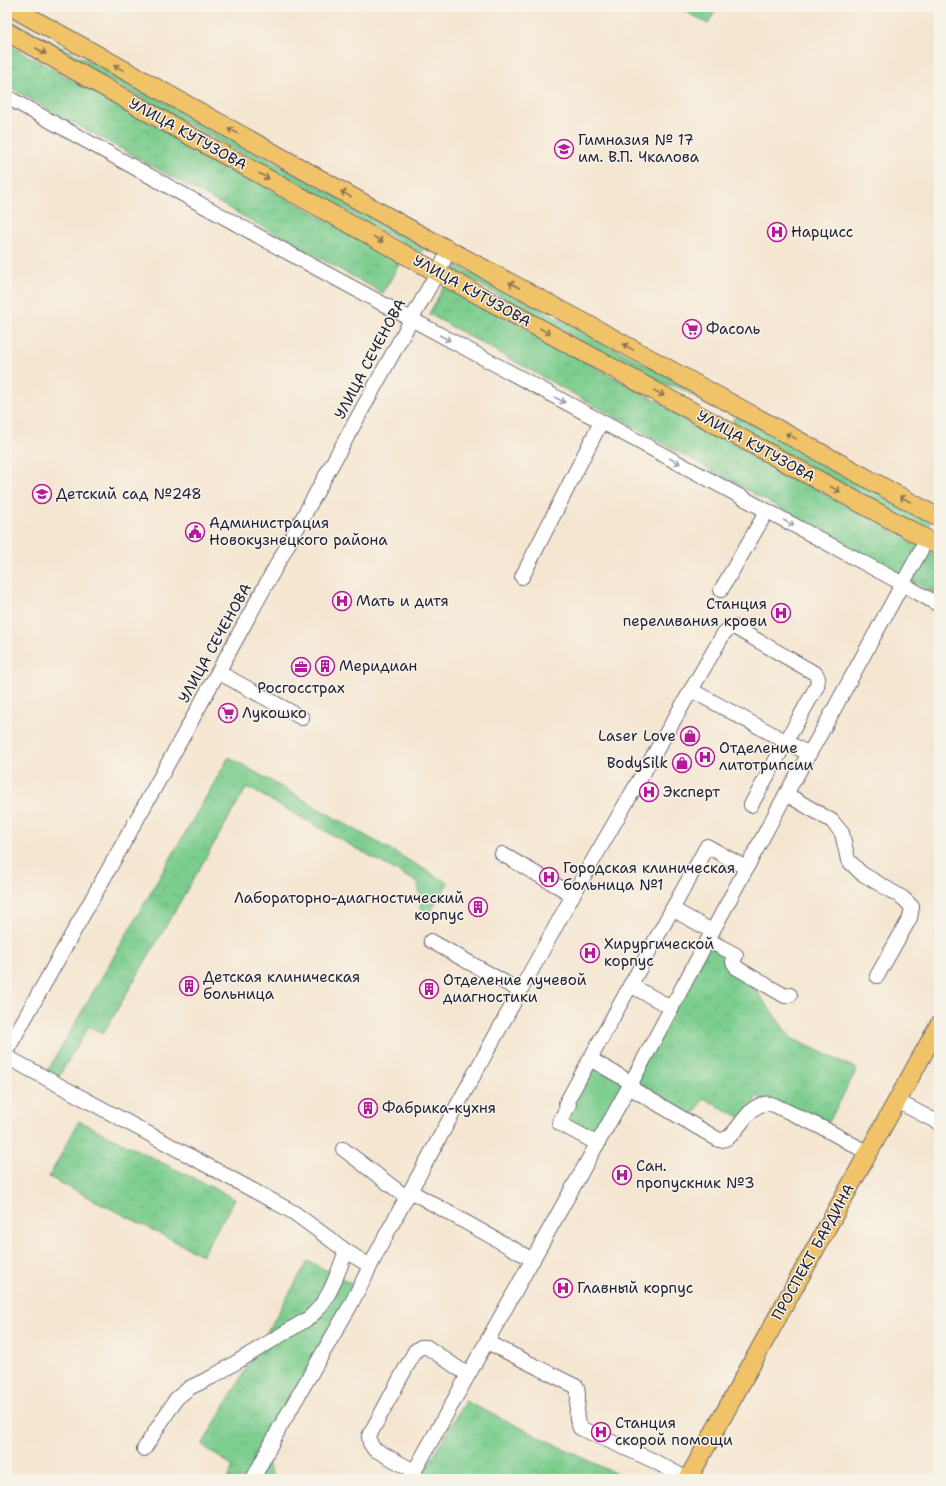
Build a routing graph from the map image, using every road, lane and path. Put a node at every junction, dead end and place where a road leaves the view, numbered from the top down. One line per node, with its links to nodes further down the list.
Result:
1 (11, 7): 4 (main road, УЛИЦА КУТУЗОВА, one-way to 1)
2 (7, 32): 5 (main road, УЛИЦА КУТУЗОВА, one-way to 5)
3 (7, 97): 6 (street)
4 (449, 250): 5 (street, УЛИЦА СЕЧЕНОВА); 9 (main road, УЛИЦА КУТУЗОВА, one-way to 4)
5 (437, 272): 6 (street, УЛИЦА СЕЧЕНОВА); 10 (main road, УЛИЦА КУТУЗОВА, one-way to 10)
6 (411, 320): 7 (street, one-way to 7); 15 (street, УЛИЦА СЕЧЕНОВА)
7 (601, 422): 8 (street, one-way to 8); 11 (street)
8 (767, 511): 12 (street, one-way to 12); 13 (street)
9 (939, 518)
10 (933, 543): 12 (street)
11 (522, 577)
12 (903, 584): 14 (street); 19 (street)
13 (721, 590)
14 (939, 606)
15 (218, 672): 17 (street); 34 (street, УЛИЦА СЕЧЕНОВА)
16 (692, 690): 18 (street); 18 (street); 24 (street)
17 (302, 718)
18 (786, 742): 19 (street); 21 (street)
19 (809, 754): 20 (street)
20 (786, 794): 23 (street); 28 (street)
21 (751, 805)
22 (502, 854): 24 (street)
23 (746, 868): 25 (street); 26 (street)
24 (573, 895): 30 (street)
25 (672, 909): 26 (street); 29 (street)
26 (710, 936): 31 (street); 32 (street)
27 (431, 941): 30 (street)
28 (876, 976)
29 (630, 986): 32 (street); 36 (street)
30 (520, 991): 43 (street)
31 (790, 995)
32 (672, 1008): 37 (street)
33 (939, 1025): 38 (main road, ПРОСПЕКТ БАРДИНА)
34 (7, 1050)
35 (7, 1057): 44 (street)
36 (590, 1060): 37 (street); 40 (street)
37 (631, 1085): 40 (street); 42 (street)
38 (897, 1101): 39 (street); 42 (main road, ПРОСПЕКТ БАРДИНА)
39 (939, 1123)
40 (598, 1144): 45 (street)
41 (342, 1149): 43 (street)
42 (868, 1153): 52 (main road, ПРОСПЕКТ БАРДИНА)
43 (408, 1194): 45 (street); 46 (street)
44 (346, 1252): 46 (street); 49 (street)
45 (532, 1260): 47 (street)
46 (370, 1266): 51 (street)
47 (487, 1342): 48 (street); 52 (street)
48 (468, 1375): 50 (street); 50 (street)
49 (144, 1449)
50 (412, 1475)
51 (252, 1479)
52 (687, 1479)

